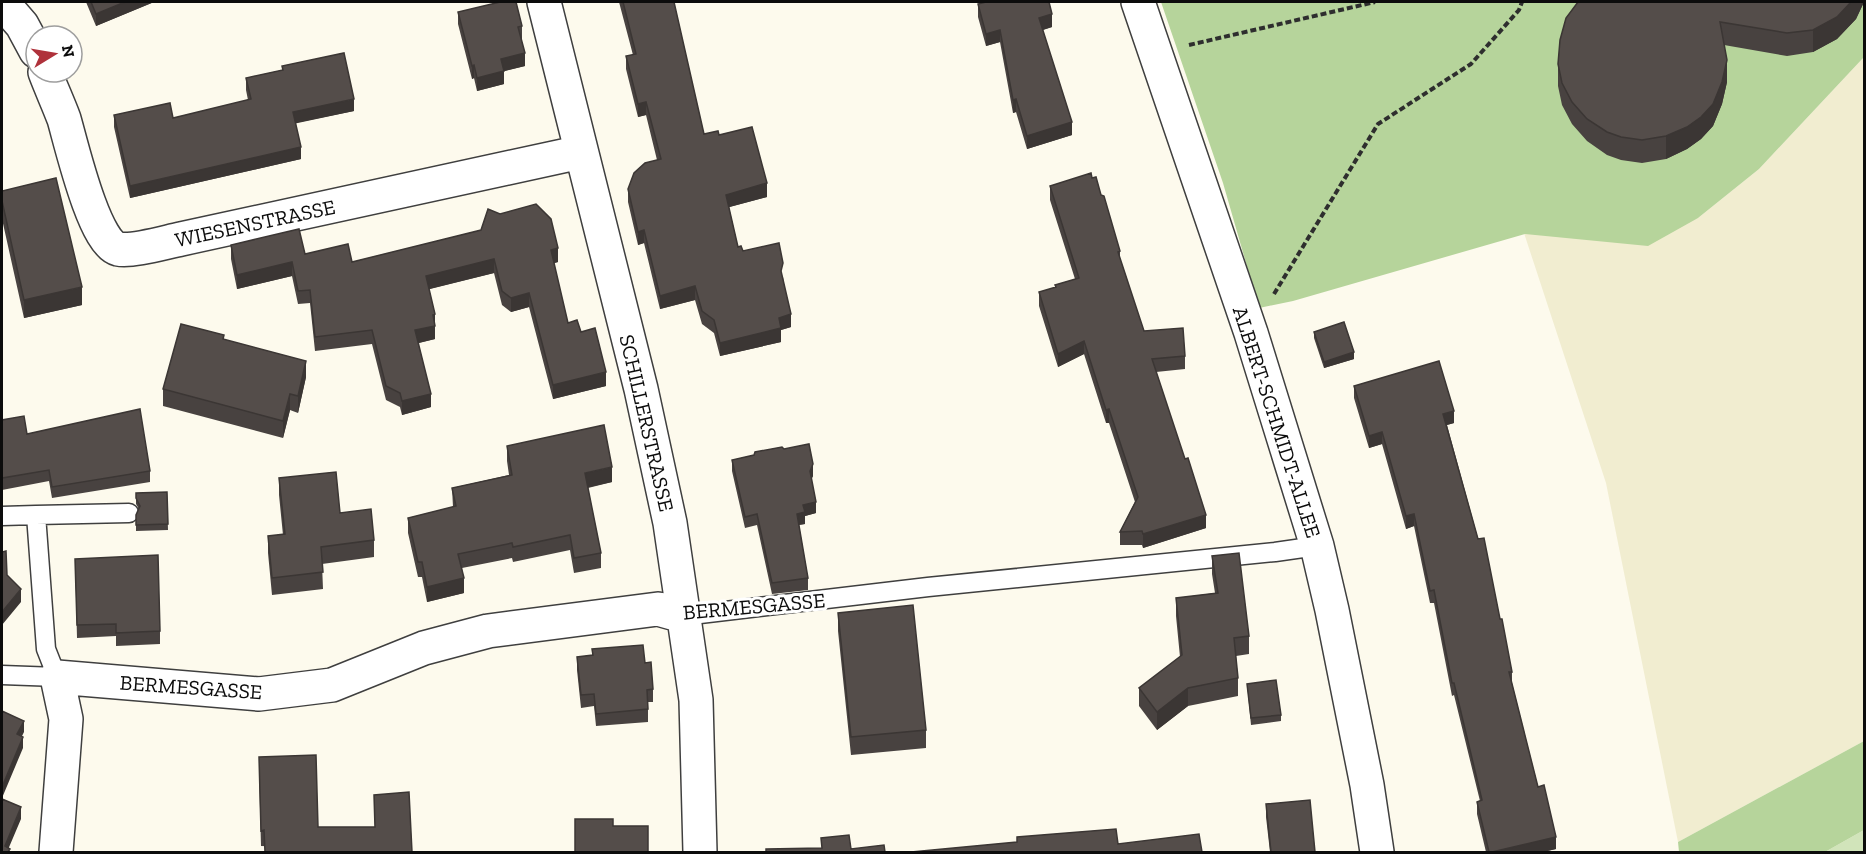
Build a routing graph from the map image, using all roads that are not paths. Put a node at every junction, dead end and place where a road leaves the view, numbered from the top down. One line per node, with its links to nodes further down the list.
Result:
1 (3, 2): 4 (street)
2 (544, 2): 6 (street, SCHILLERSTRASSE)
3 (1138, 2): 10 (street, ALBERT-SCHMIDT-ALLEE)
4 (24, 30)
5 (50, 84): 6 (street, WIESENSTRASSE)
6 (581, 152): 11 (street, SCHILLERSTRASSE)
7 (129, 513): 8 (lane)
8 (36, 515): 9 (lane); 13 (lane)
9 (2, 516)
10 (1317, 546): 11 (lane, BERMESGASSE); 16 (street, ALBERT-SCHMIDT-ALLEE)
11 (683, 616): 13 (street, BERMESGASSE); 15 (street, SCHILLERSTRASSE)
12 (2, 675): 13 (lane, BERMESGASSE)
13 (57, 677): 14 (street)
14 (56, 852)
15 (700, 852)
16 (1377, 852)

